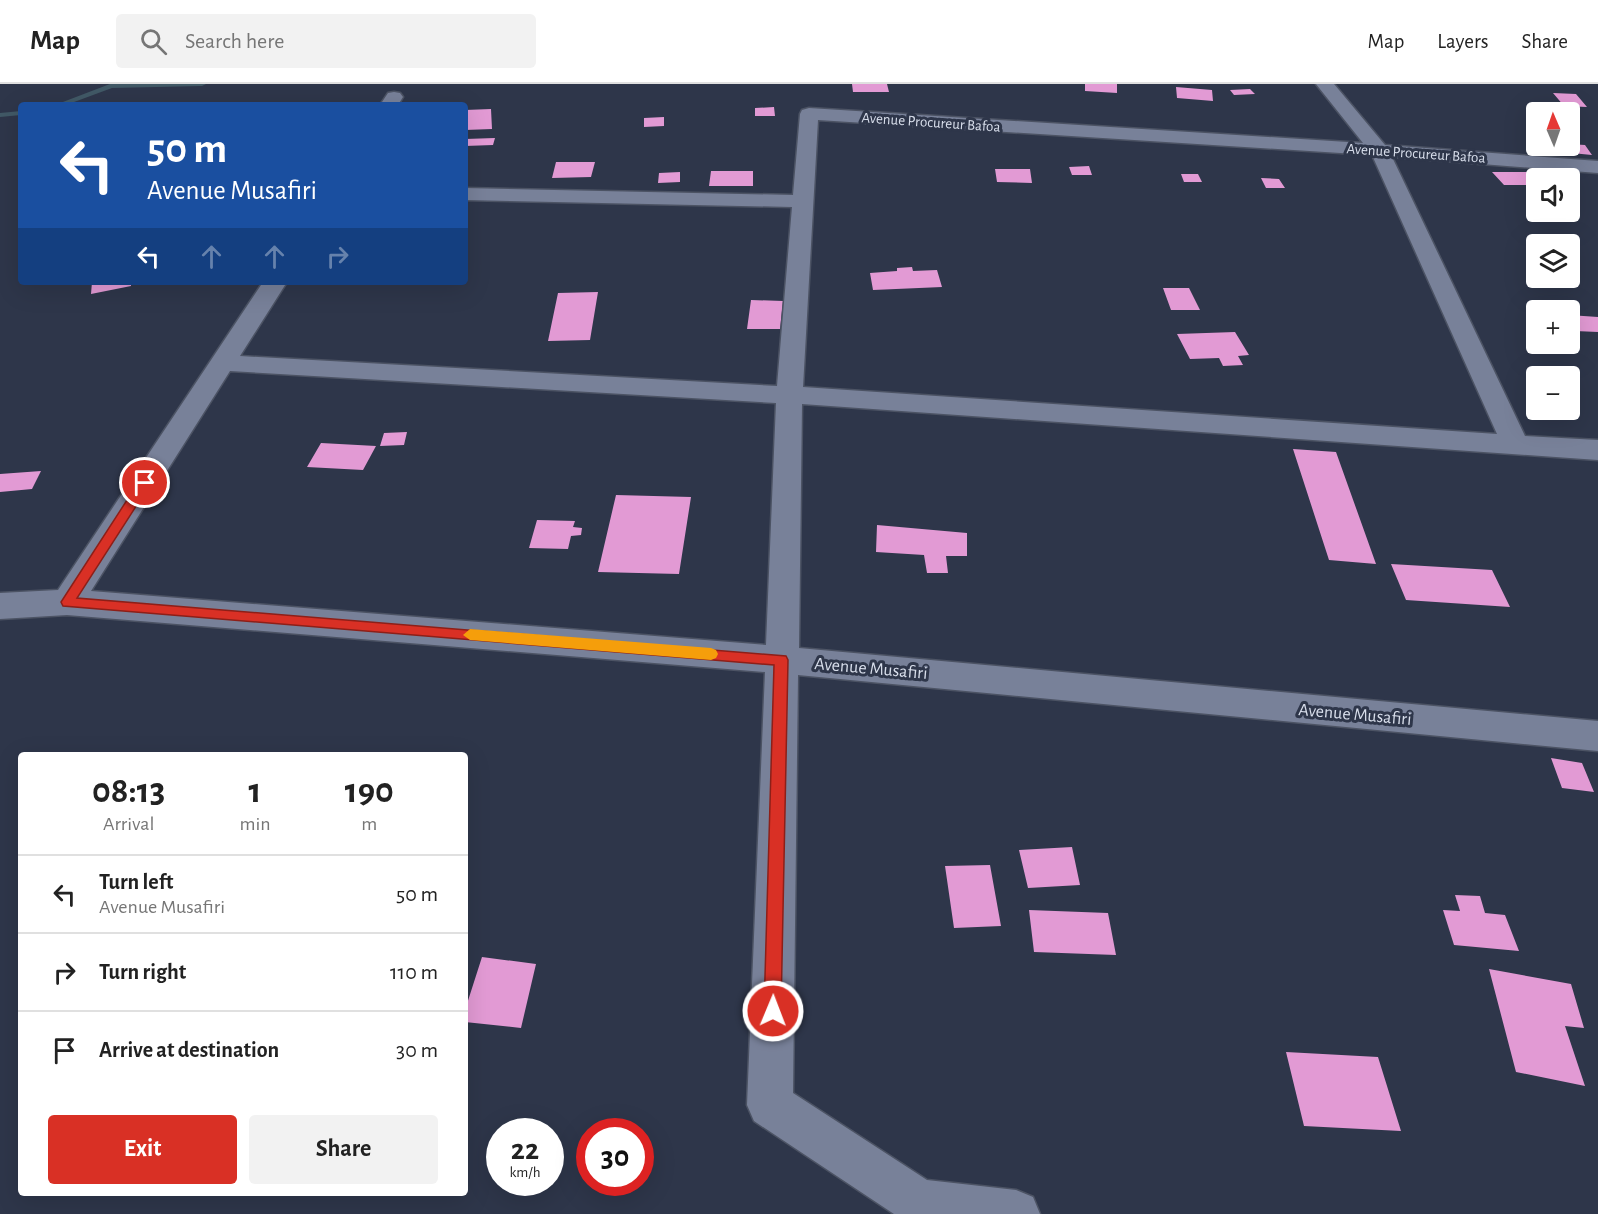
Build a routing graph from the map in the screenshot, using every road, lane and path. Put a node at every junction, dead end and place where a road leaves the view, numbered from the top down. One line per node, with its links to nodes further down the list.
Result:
1 (1325, 84): 2 (street)
2 (1378, 150): 3 (street, Avenue Procureur Bafoa); 5 (street, Avenue Procureur Bafoa); 9 (street)
3 (1598, 167)
4 (468, 194): 5 (street)
5 (801, 201): 8 (street, Avenue Procureur Bafoa)
6 (273, 285): 7 (street)
7 (222, 363): 8 (street); 11 (street)
8 (789, 395): 9 (street); 13 (street, Avenue Procureur Bafoa)
9 (1516, 445): 10 (street)
10 (1598, 450)
11 (67, 602): 12 (street, Avenue Musafiri); 13 (street, Avenue Musafiri)
12 (0, 606)
13 (781, 660): 14 (street, Avenue Musafiri); 15 (street, Avenue Procureur Bafoa)
14 (1598, 736)
15 (919, 1208): 16 (street)
16 (1016, 1214)

